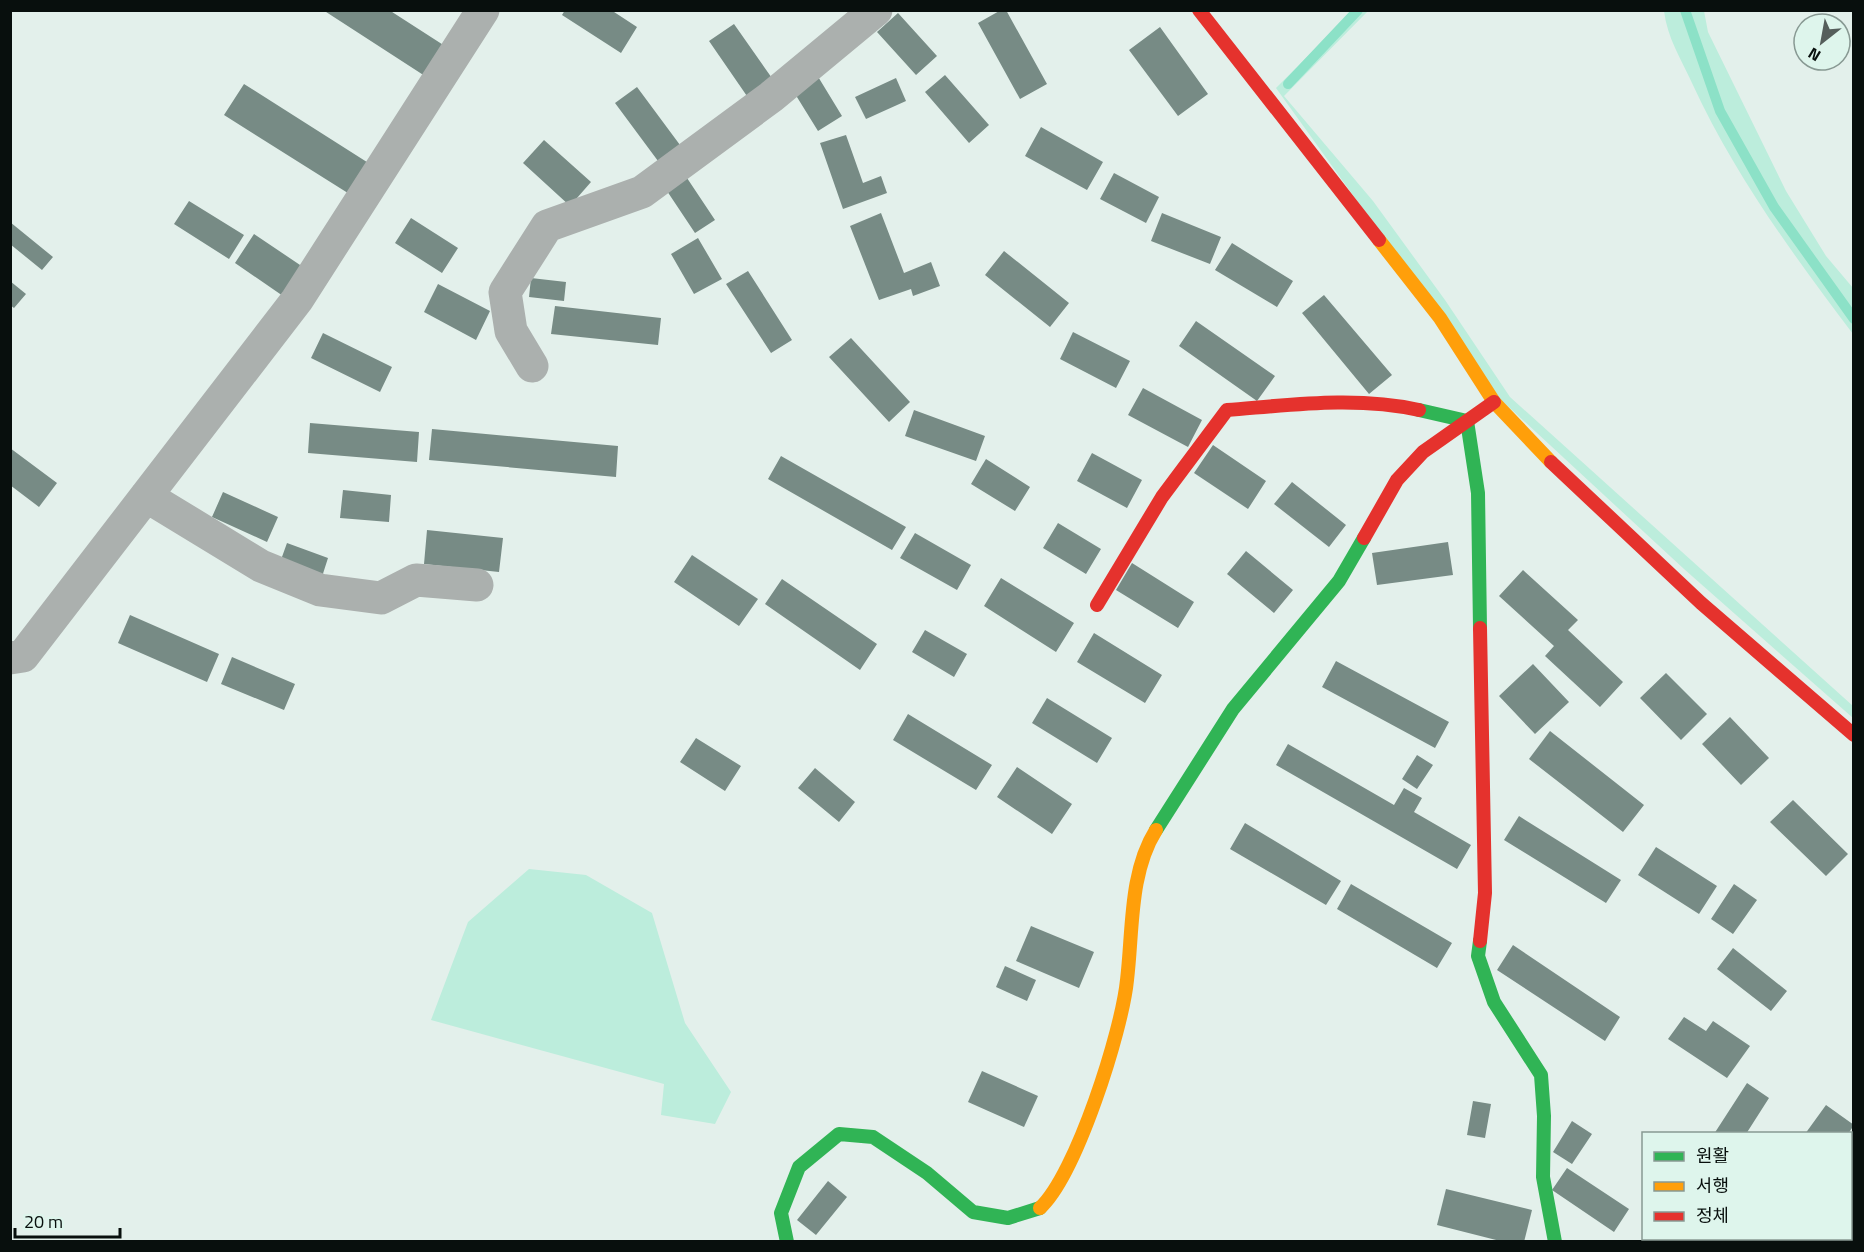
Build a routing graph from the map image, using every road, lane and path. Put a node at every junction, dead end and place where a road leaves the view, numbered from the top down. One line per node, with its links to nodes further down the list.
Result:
1 (483, 10): 7 (street)
2 (876, 10): 4 (street)
3 (1199, 10): 5 (street)
4 (532, 366)
5 (1494, 402): 6 (street); 11 (street)
6 (1467, 421): 9 (street); 12 (street); 13 (street)
7 (146, 496): 8 (street); 10 (street)
8 (477, 585)
9 (1097, 605)
10 (10, 658)
11 (1854, 735)
12 (787, 1242)
13 (1556, 1242)

